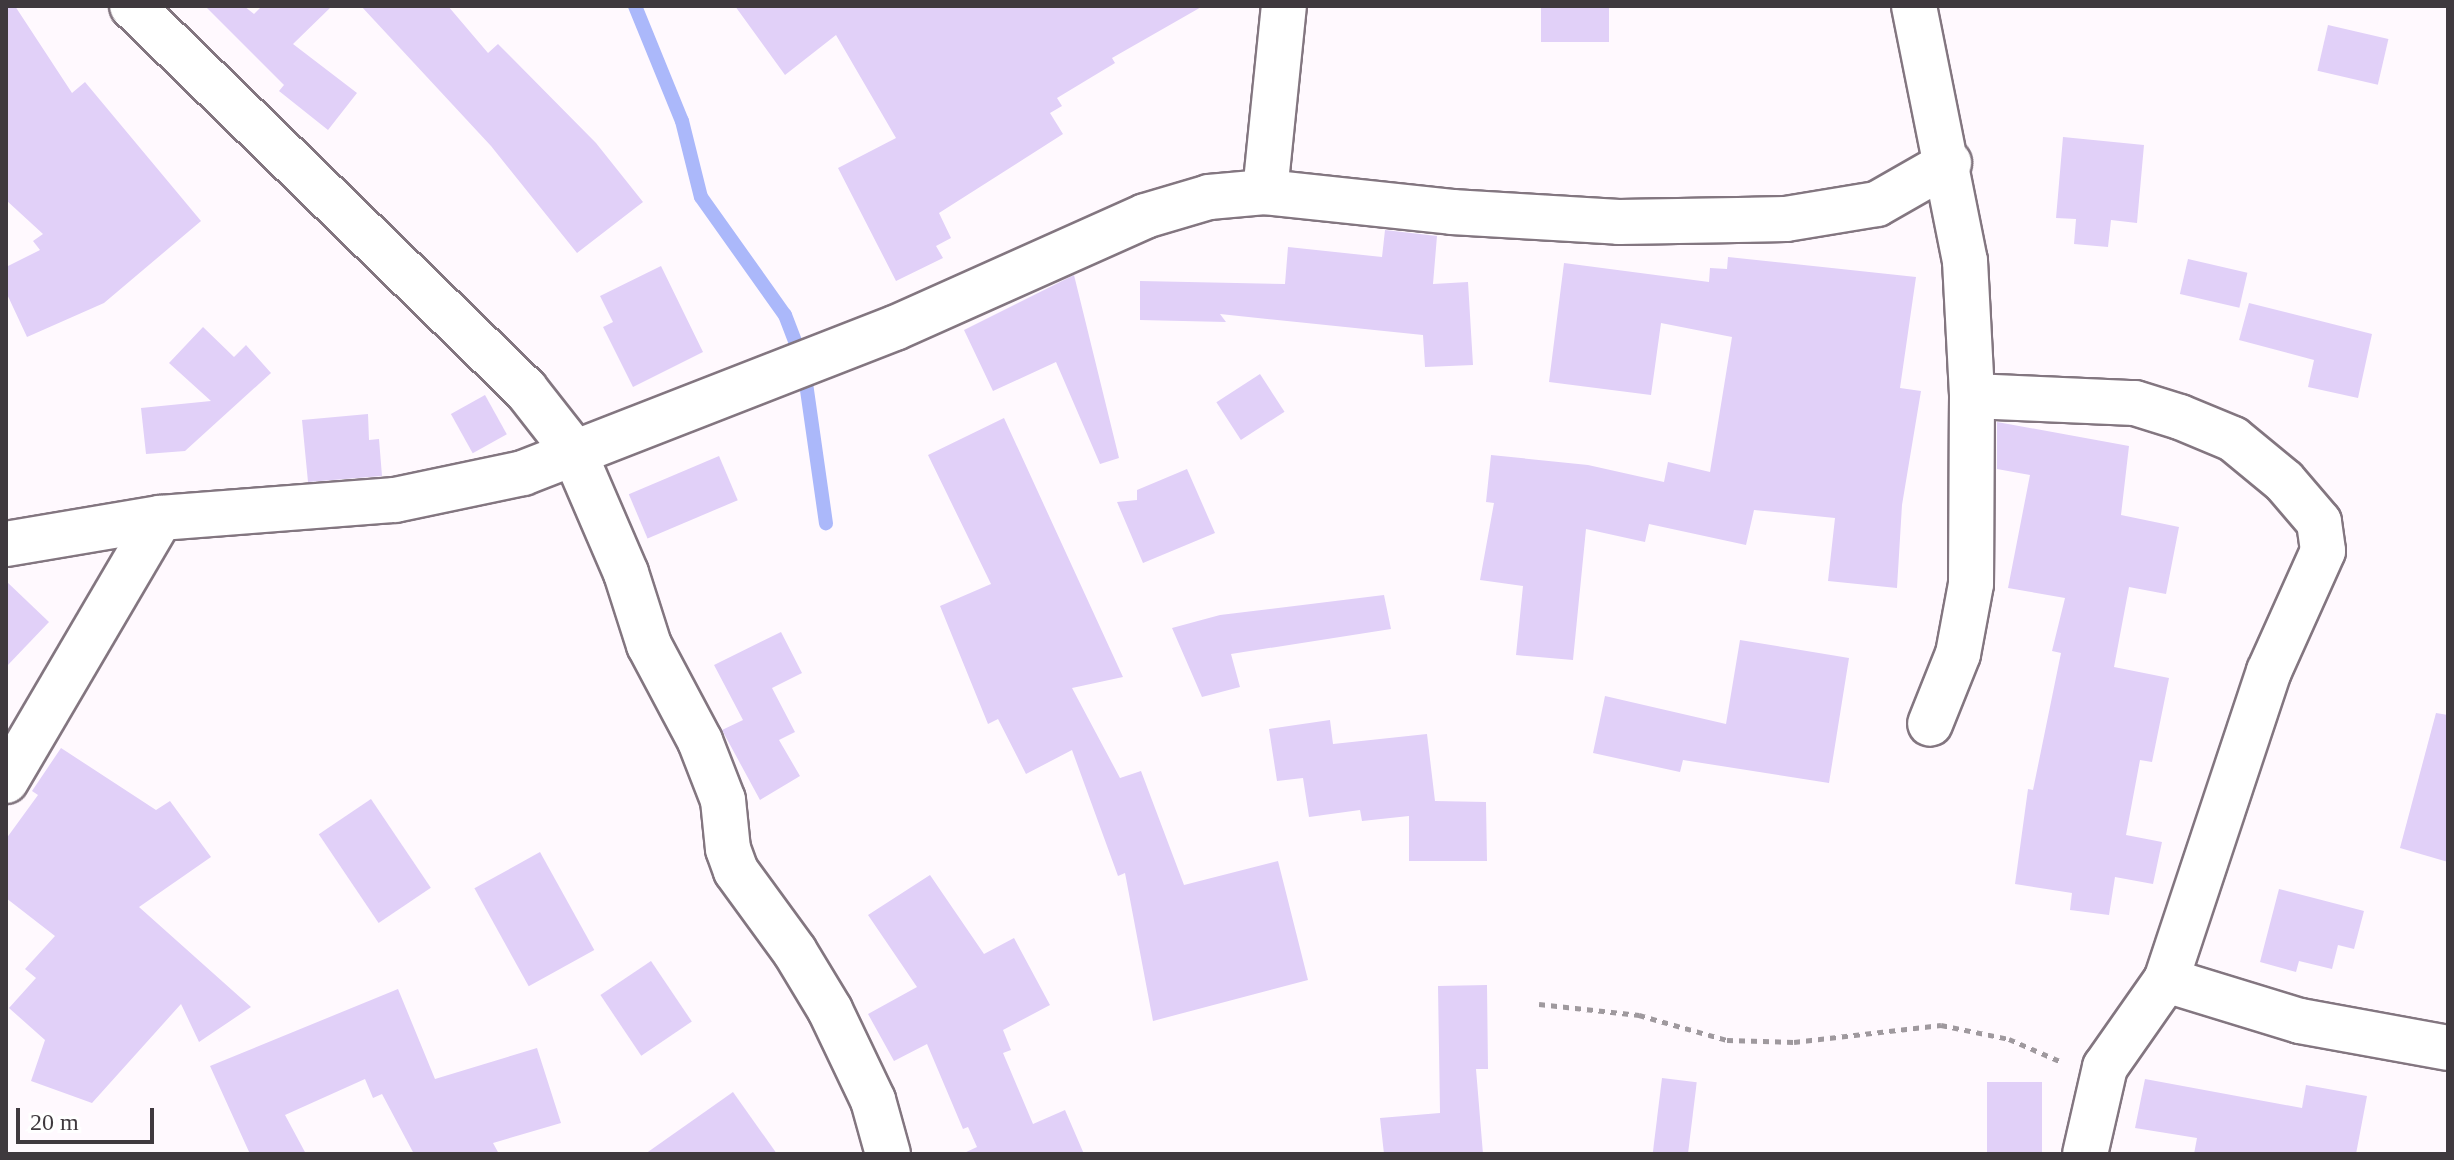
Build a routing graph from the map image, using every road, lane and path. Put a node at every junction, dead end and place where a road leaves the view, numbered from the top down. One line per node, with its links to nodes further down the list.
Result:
1 (132, 6): 7 (street)
2 (1284, 6): 5 (street)
3 (1914, 6): 4 (street)
4 (1949, 163): 5 (street); 6 (street)
5 (1265, 192): 7 (street)
6 (1972, 396): 10 (street); 12 (street)
7 (573, 450): 8 (street); 16 (street)
8 (160, 518): 9 (street); 11 (street)
9 (6, 544)
10 (1930, 724)
11 (6, 781)
12 (2166, 980): 14 (street); 15 (street)
13 (1539, 1004): 15 (path)
14 (2448, 1048)
15 (2099, 1089): 17 (street)
16 (888, 1154)
17 (2085, 1154)

